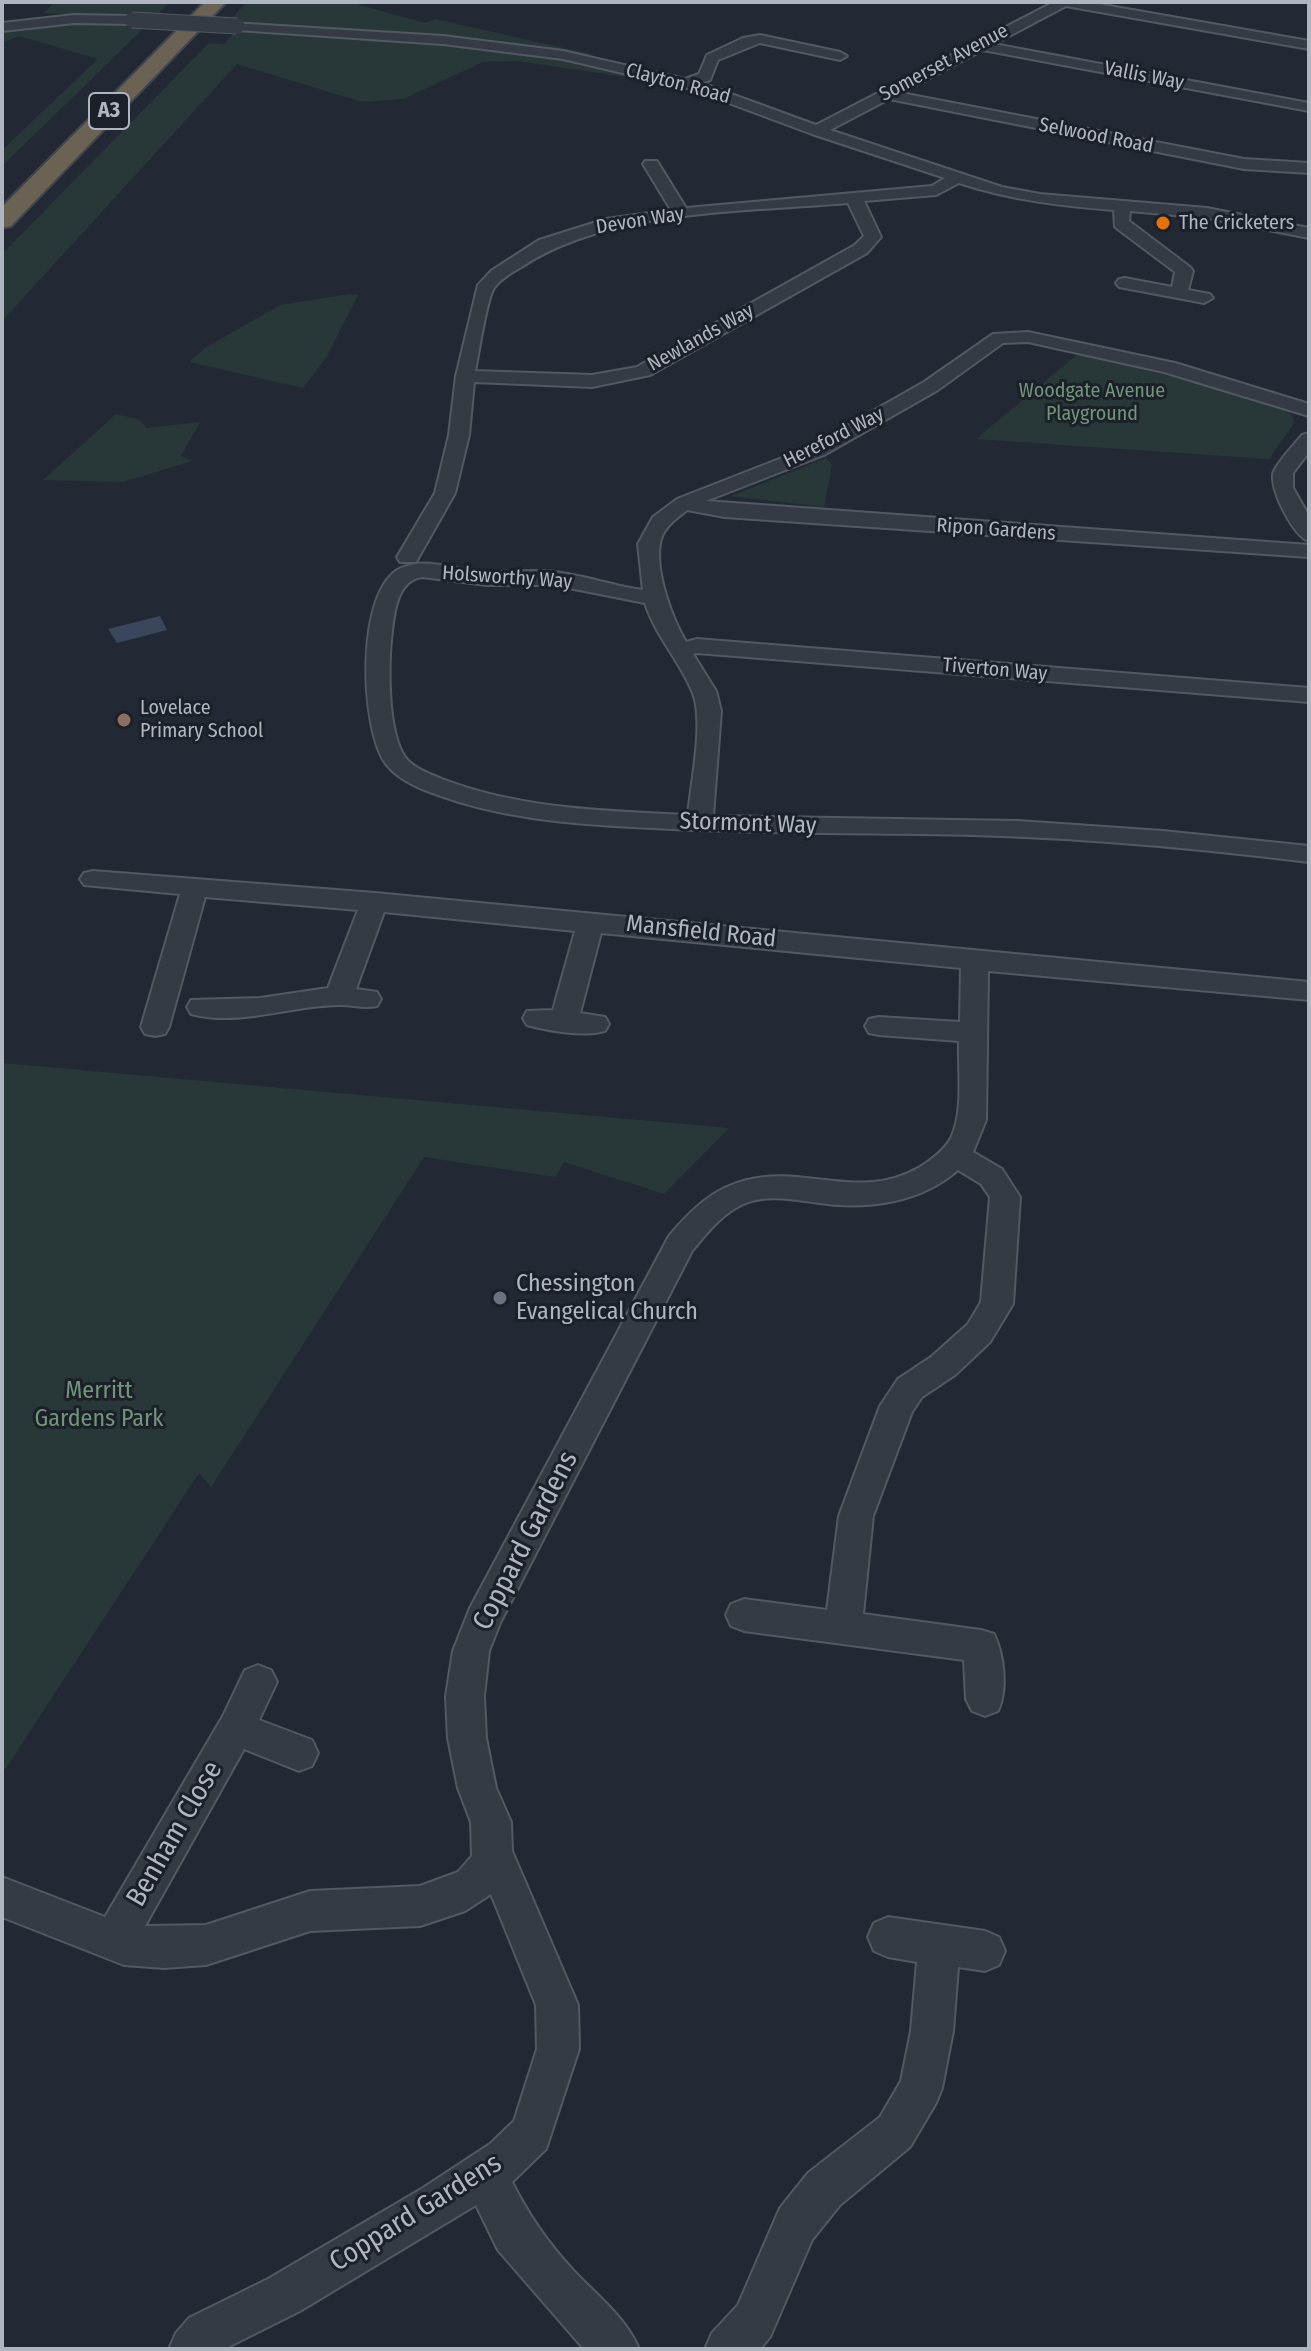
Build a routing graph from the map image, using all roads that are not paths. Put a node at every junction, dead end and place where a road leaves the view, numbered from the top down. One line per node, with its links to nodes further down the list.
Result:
1 (185, 2): 4 (highway)
2 (216, 2): 18 (highway, A3)
3 (2, 27): 8 (street, Clayton Road, bridge)
4 (146, 42)
5 (978, 45): 6 (street, Somerset Avenue); 9 (street, Somerset Avenue); 10 (street, Vallis Way)
6 (1309, 45)
7 (830, 57): 8 (street)
8 (687, 83): 11 (street, Clayton Road)
9 (885, 94): 11 (street, Somerset Avenue); 13 (street, Selwood Road)
10 (1309, 107)
11 (817, 131): 14 (street, Clayton Road)
12 (651, 164): 17 (street)
13 (1309, 168)
14 (957, 178): 15 (street, Devon Way); 16 (street, Clayton Road)
15 (853, 197): 17 (street, Devon Way); 23 (street, Newlands Way)
16 (1123, 205): 19 (street, Clayton Road); 21 (street)
17 (681, 213): 23 (street, Devon Way)
18 (2, 221)
19 (1309, 233)
20 (1125, 283): 21 (street)
21 (1179, 293): 22 (street)
22 (1204, 298)
23 (465, 376): 25 (street, Devon Way)
24 (1309, 410): 27 (street, Hereford Way)
25 (459, 435): 30 (street, Stormont Way)
26 (1309, 439): 28 (street)
27 (684, 503): 29 (street, Ripon Gardens); 31 (street, Hereford Way)
28 (1309, 535)
29 (1309, 551)
30 (407, 565): 31 (street, Holsworthy Way); 34 (street, Stormont Way)
31 (654, 595): 32 (street, Hereford Way)
32 (680, 650): 33 (street, Tiverton Way); 34 (street, Hereford Way)
33 (1309, 695)
34 (700, 823): 35 (street, Stormont Way)
35 (1309, 854)
36 (93, 879): 37 (street, Mansfield Road)
37 (195, 887): 38 (street, Mansfield Road); 43 (street)
38 (375, 901): 39 (street, Mansfield Road); 44 (street)
39 (591, 921): 40 (street, Mansfield Road); 47 (street)
40 (975, 961): 41 (street, Mansfield Road); 50 (street)
41 (1309, 991)
42 (136, 993): 43 (street)
43 (165, 994): 49 (street)
44 (339, 996): 45 (street); 46 (street)
45 (367, 999)
46 (201, 1007)
47 (595, 1024)
48 (879, 1026): 50 (street)
49 (155, 1027)
50 (974, 1033): 51 (street)
51 (955, 1156): 53 (street); 58 (street, Coppard Gardens)
52 (744, 1615): 53 (street)
53 (843, 1628): 55 (street)
54 (258, 1682): 56 (street, Benham Close)
55 (985, 1699)
56 (236, 1728): 57 (street); 61 (street, Benham Close)
57 (299, 1753)
58 (492, 1854): 61 (street); 64 (street, Coppard Gardens)
59 (2, 1897): 61 (street)
60 (888, 1937): 62 (street)
61 (114, 1941)
62 (939, 1945): 63 (street); 67 (street)
63 (985, 1951)
64 (484, 2174): 65 (street, Coppard Gardens); 66 (street)
65 (192, 2349)
66 (616, 2349)
67 (728, 2349)

